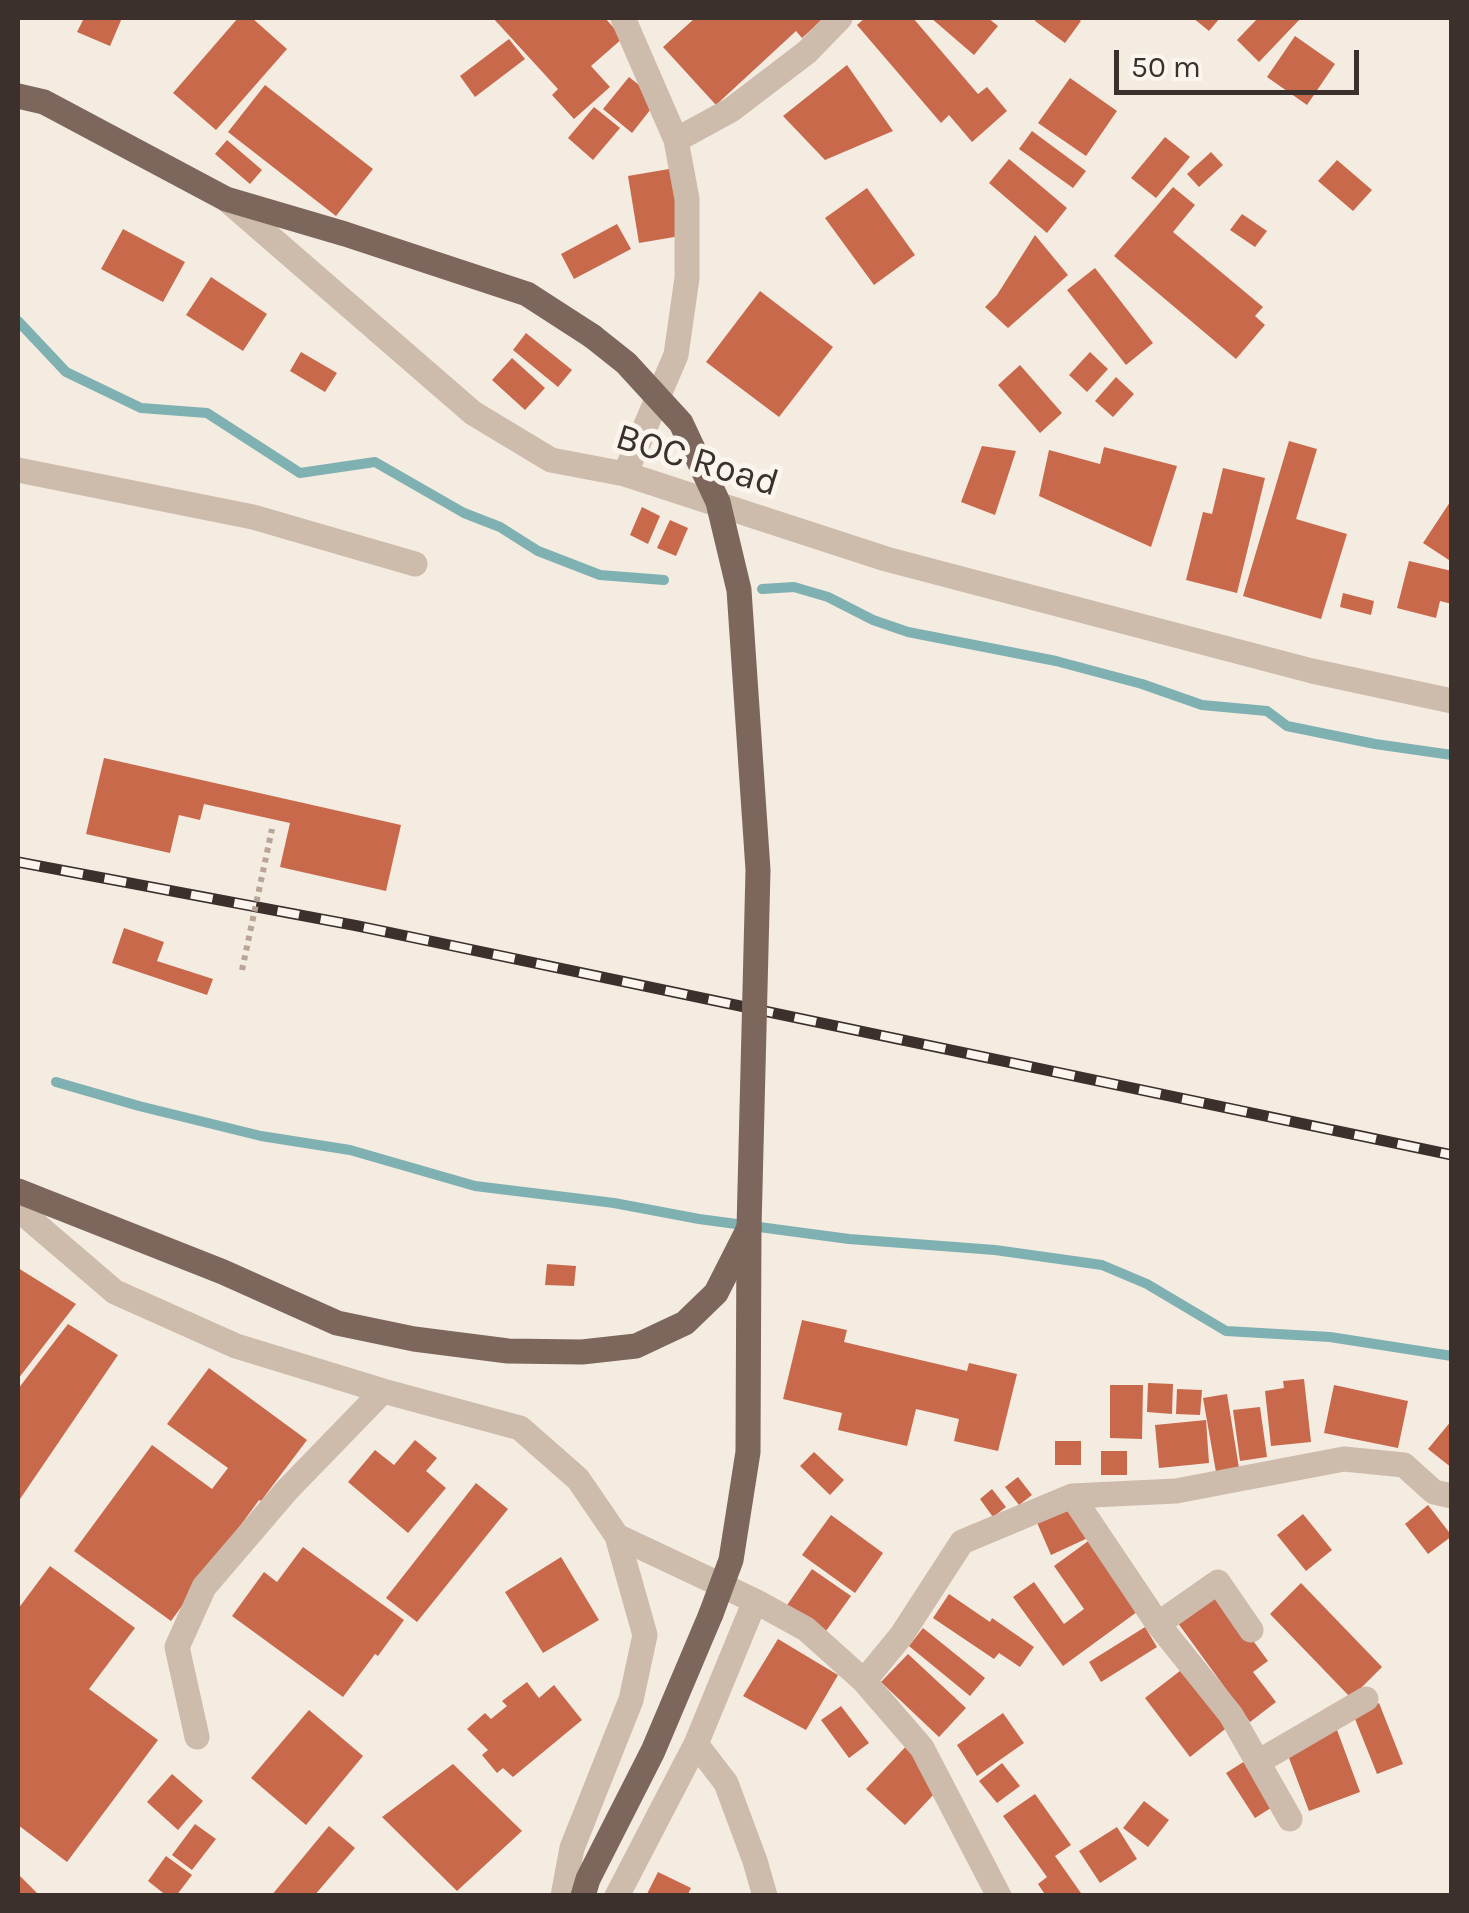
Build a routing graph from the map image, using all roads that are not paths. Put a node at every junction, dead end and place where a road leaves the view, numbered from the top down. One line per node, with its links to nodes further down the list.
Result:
1 (623, 18): 4 (street)
2 (840, 18): 4 (street)
3 (18, 96): 5 (main road, BOC Road)
4 (676, 140): 7 (street)
5 (226, 199): 7 (street, BOC Road); 12 (main road, bridge)
6 (18, 470): 8 (street)
7 (625, 474): 9 (street, BOC Road)
8 (415, 564)
9 (1452, 701)
10 (18, 1192): 12 (main road)
11 (18, 1209): 13 (street)
12 (749, 1228): 26 (main road, bridge)
13 (382, 1391): 16 (street); 22 (street)
14 (1072, 1496): 15 (street); 18 (street); 20 (street)
15 (1452, 1496)
16 (617, 1536): 17 (street); 27 (street)
17 (755, 1601): 20 (street); 23 (street)
18 (1158, 1624): 19 (street); 24 (street)
19 (1251, 1630)
20 (864, 1681): 30 (street)
21 (1366, 1699): 24 (street)
22 (197, 1737)
23 (696, 1744): 28 (street); 29 (street)
24 (1258, 1762): 25 (street)
25 (1290, 1819)
26 (585, 1888)
27 (562, 1896)
28 (617, 1896)
29 (765, 1896)
30 (1000, 1896)

